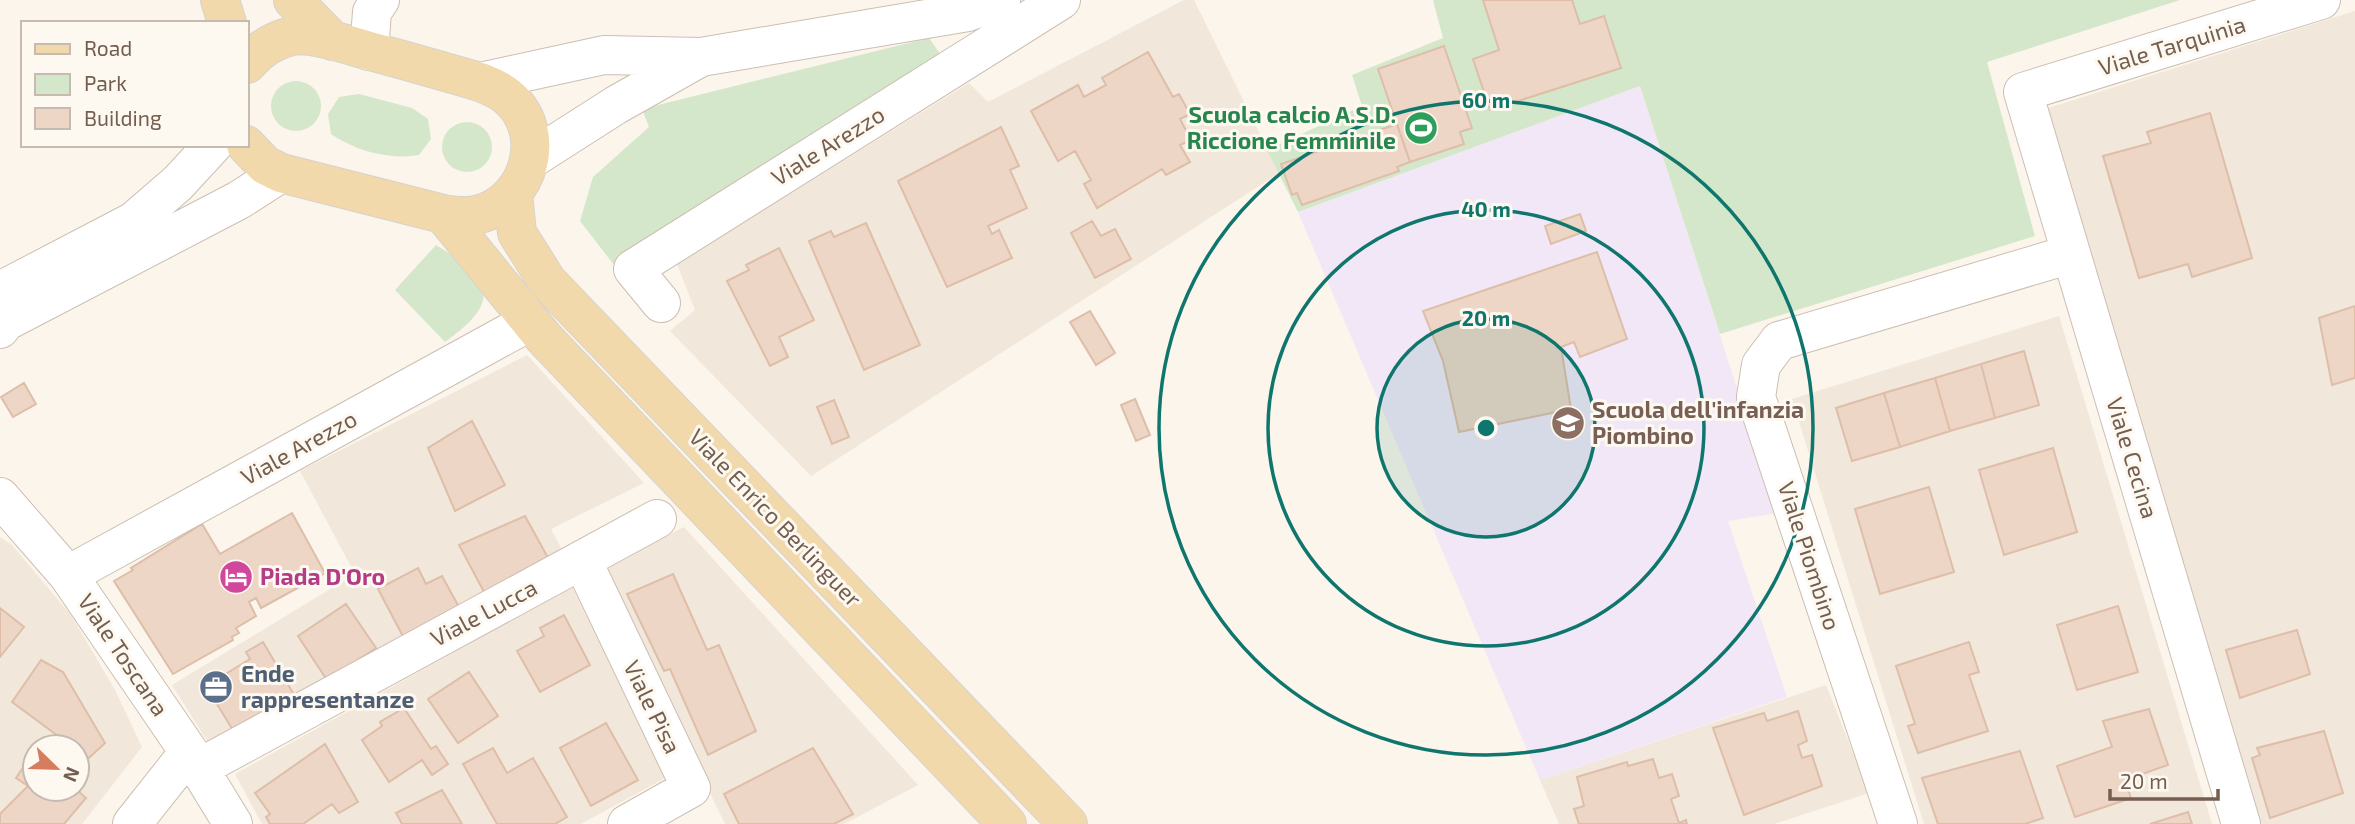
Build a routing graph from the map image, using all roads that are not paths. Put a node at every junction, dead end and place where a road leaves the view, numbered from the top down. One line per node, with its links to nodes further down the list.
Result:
1 (220, 0): 7 (main road)
2 (293, 0): 8 (main road)
3 (380, 0): 8 (street)
4 (1001, 0): 9 (street)
5 (1060, 0): 21 (street, Viale Arezzo)
6 (2321, 0): 12 (street, Viale Tarquinia)
7 (226, 21)
8 (351, 46): 10 (main road); 11 (main road)
9 (701, 57): 11 (street); 15 (street)
10 (248, 63)
11 (480, 82): 15 (main road)
12 (2023, 92): 19 (street, Viale Cecina)
13 (211, 147): 20 (street)
14 (247, 147): 16 (main road)
15 (530, 160): 17 (main road)
16 (281, 173): 18 (main road); 23 (street)
17 (513, 194): 18 (main road); 33 (main road, Viale Enrico Berlinguer)
18 (443, 214): 22 (main road, Viale Enrico Berlinguer)
19 (2071, 254): 34 (street, Viale Piombino); 35 (street, Viale Cecina)
20 (0, 291)
21 (661, 303)
22 (529, 322): 27 (street, Viale Arezzo); 32 (main road, Viale Enrico Berlinguer)
23 (0, 329)
24 (1, 495): 27 (street, Viale Toscana)
25 (657, 519): 26 (street, Viale Lucca)
26 (582, 560): 28 (street, Viale Lucca); 31 (street, Viale Pisa)
27 (68, 575): 28 (street, Viale Toscana)
28 (194, 760): 29 (street); 30 (street, Viale Toscana)
29 (132, 824)
30 (233, 824)
31 (627, 824)
32 (1007, 824)
33 (1068, 824)
34 (1898, 824)
35 (2241, 824)

